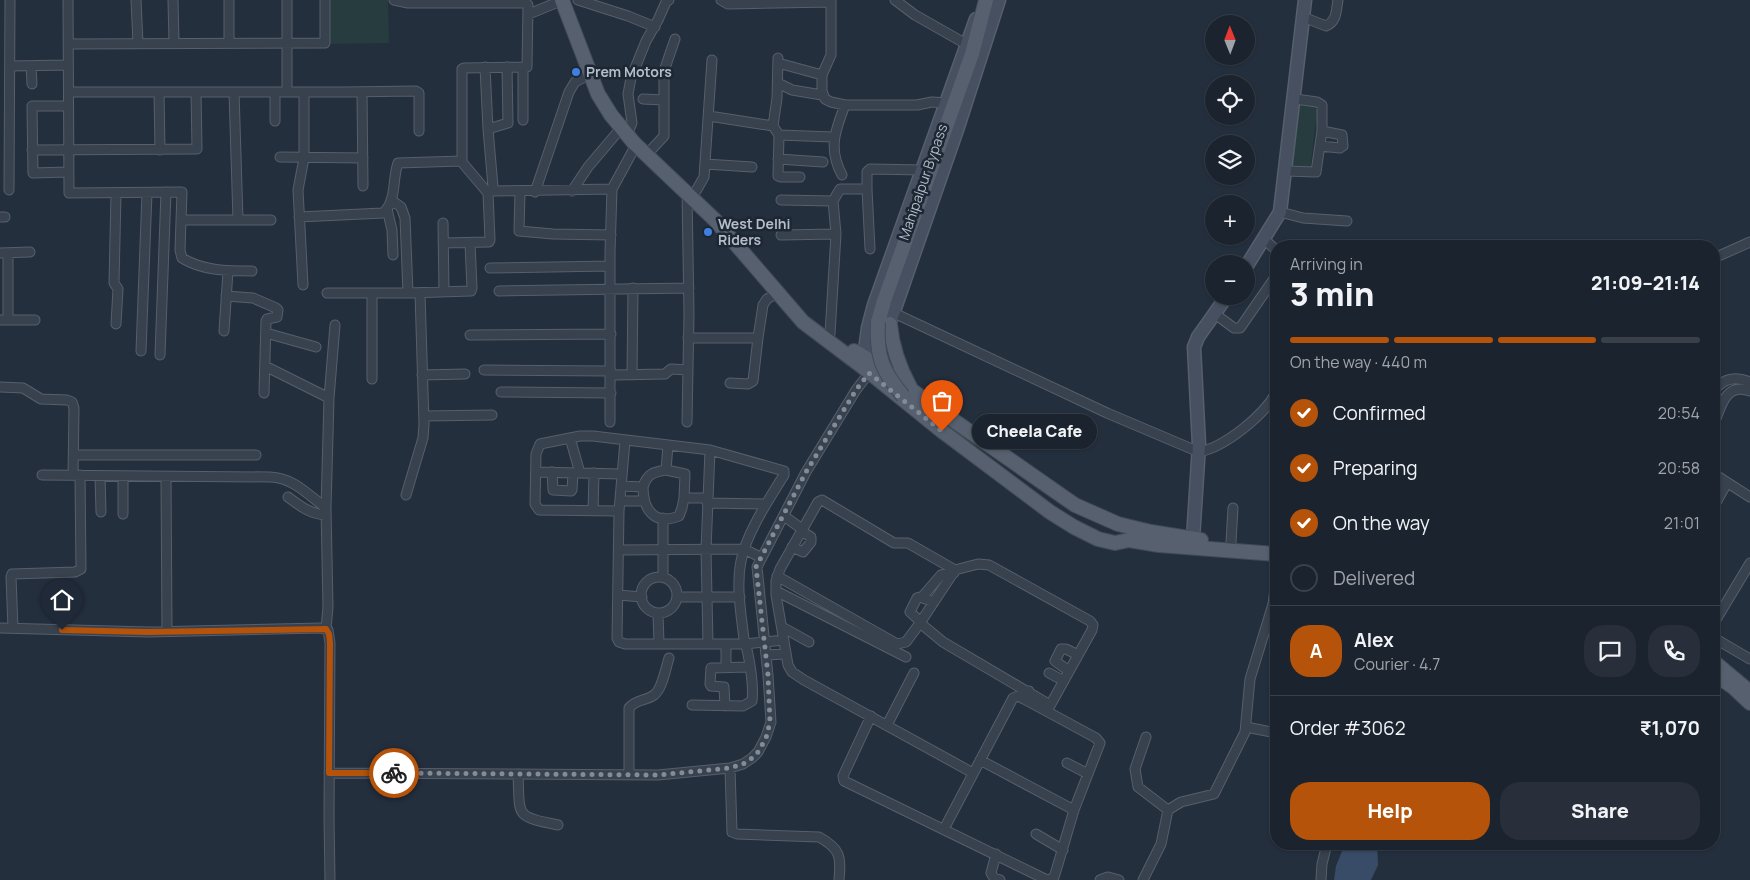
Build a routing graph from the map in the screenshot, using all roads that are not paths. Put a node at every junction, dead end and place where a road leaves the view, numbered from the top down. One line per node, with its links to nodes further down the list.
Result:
1 (10, 0): 33 (street)
2 (68, 0): 29 (street)
3 (136, 0): 28 (street)
4 (174, 0): 25 (street)
5 (229, 0): 26 (street)
6 (287, 0): 27 (street)
7 (325, 0): 27 (street)
8 (394, 0): 19 (street)
9 (563, 0): 21 (street); 38 (main road)
10 (569, 0): 61 (main road)
11 (578, 0): 23 (street)
12 (669, 0): 23 (street)
13 (721, 0): 20 (street)
14 (896, 0): 30 (street)
15 (985, 0): 30 (street, Mahipalpur Bypass); 144 (main road)
16 (999, 0): 144 (street, Mahipalpur Bypass)
17 (1305, 0): 22 (street)
18 (1338, 0): 22 (street)
19 (464, 1): 21 (street)
20 (831, 1): 39 (street)
21 (529, 14): 37 (street)
22 (1303, 17): 52 (street)
23 (654, 27): 61 (street)
24 (675, 39): 53 (street)
25 (174, 42): 26 (street); 28 (street)
26 (229, 42): 27 (street)
27 (287, 42): 47 (street)
28 (138, 43): 29 (street)
29 (68, 44): 32 (street)
30 (966, 44): 54 (street, Mahipalpur Bypass)
31 (712, 60): 57 (street)
32 (68, 65): 34 (street); 42 (street)
33 (10, 66): 34 (street); 65 (street)
34 (31, 66): 41 (street)
35 (485, 67): 36 (street); 62 (street); 78 (street)
36 (507, 67): 37 (street); 62 (street)
37 (524, 67): 58 (street)
38 (590, 74): 61 (main road); 95 (street)
39 (822, 75): 40 (street); 50 (street)
40 (778, 83): 50 (street); 60 (street)
41 (32, 84)
42 (68, 92): 43 (street); 56 (street)
43 (159, 92): 44 (street); 72 (street)
44 (196, 92): 45 (street); 72 (street)
45 (234, 92): 46 (street); 105 (street)
46 (275, 92): 47 (street); 59 (street)
47 (287, 92): 48 (street)
48 (304, 92): 49 (street); 75 (street)
49 (362, 92): 63 (street); 76 (street)
50 (822, 95): 55 (street)
51 (643, 99): 53 (street)
52 (1295, 99): 64 (street); 83 (street)
53 (663, 100): 73 (street)
54 (946, 103): 55 (street); 82 (street, Mahipalpur Bypass)
55 (845, 105): 67 (street)
56 (68, 106): 70 (street); 71 (street)
57 (709, 116): 60 (street); 80 (street)
58 (523, 120)
59 (275, 121)
60 (773, 126): 66 (street)
61 (625, 129): 68 (main road); 73 (main road); 92 (street)
62 (488, 130): 91 (street)
63 (419, 131)
64 (1322, 131): 69 (street); 69 (street)
65 (5, 134): 90 (street)
66 (779, 135): 67 (street); 77 (street)
67 (833, 137): 85 (street)
68 (636, 145): 88 (street); 96 (main road)
69 (1320, 146): 83 (street)
70 (32, 150): 71 (street); 84 (street)
71 (68, 150): 72 (street); 84 (street)
72 (160, 150)
73 (651, 150): 96 (main road)
74 (280, 157): 75 (street)
75 (304, 158): 76 (street); 103 (street)
76 (363, 158): 87 (street)
77 (778, 159): 79 (street); 86 (street)
78 (461, 162): 91 (street); 101 (street)
79 (823, 162)
80 (705, 164): 81 (street); 96 (street)
81 (752, 167)
82 (922, 170): 89 (street); 157 (street, Mahipalpur Bypass)
83 (1286, 171): 102 (street)
84 (68, 172): 98 (street)
85 (842, 175)
86 (800, 177)
87 (363, 186)
88 (612, 189): 92 (street); 110 (street)
89 (868, 189): 100 (street); 117 (street)
90 (9, 190)
91 (491, 190): 94 (street); 114 (street)
92 (572, 191): 95 (street)
93 (166, 192): 97 (street); 104 (street); 156 (street)
94 (520, 192): 95 (street); 110 (street)
95 (535, 192)
96 (691, 192): 130 (street); 138 (main road); 150 (main road)
97 (147, 193): 98 (street); 155 (street)
98 (116, 194): 145 (street)
99 (781, 200): 100 (street)
100 (833, 201): 109 (street)
101 (389, 204): 103 (street); 120 (street); 136 (street)
102 (1280, 212): 107 (street); 112 (street)
103 (300, 217): 127 (street)
104 (181, 220): 105 (street); 125 (street)
105 (238, 220): 106 (street)
106 (271, 220)
107 (1347, 221)
108 (443, 224): 115 (street)
109 (836, 234): 111 (street); 150 (street)
110 (610, 235): 123 (street)
111 (781, 235)
112 (1265, 240): 116 (street); 121 (street)
113 (1750, 242): 122 (street)
114 (470, 243): 115 (street); 133 (street)
115 (443, 244): 133 (street)
116 (1270, 245)
117 (870, 249)
118 (30, 252): 119 (street)
119 (4, 253): 142 (street)
120 (393, 255)
121 (1254, 255)
122 (1720, 255)
123 (610, 266): 124 (street); 131 (street)
124 (490, 268)
125 (228, 271): 126 (street); 139 (street)
126 (252, 271)
127 (303, 285)
128 (1270, 285): 141 (street)
129 (632, 288): 130 (street); 131 (street); 164 (street)
130 (689, 288): 152 (street)
131 (610, 289): 132 (street); 149 (street)
132 (499, 291)
133 (444, 292): 137 (street)
134 (327, 293): 135 (street)
135 (372, 293): 136 (street); 165 (street)
136 (408, 293): 137 (street)
137 (420, 293): 163 (street)
138 (777, 293): 153 (street); 157 (main road)
139 (226, 296): 147 (street); 148 (street)
140 (1221, 305): 141 (street)
141 (1215, 314): 188 (street)
142 (4, 320): 143 (street)
143 (35, 320)
144 (887, 320): 157 (street, Mahipalpur Bypass); 176 (main road, bridge); 188 (street)
145 (116, 324)
146 (336, 326): 177 (street)
147 (224, 330)
148 (266, 333): 154 (street); 158 (street)
149 (611, 334): 151 (street); 161 (street)
150 (830, 334): 157 (main road)
151 (470, 335)
152 (688, 338): 153 (street); 160 (street)
153 (758, 338): 168 (street)
154 (316, 347)
155 (142, 351)
156 (160, 354)
157 (868, 365): 176 (main road); 221 (street); 225 (main road)
158 (265, 366): 174 (street); 177 (street)
159 (484, 370): 161 (street)
160 (688, 370): 164 (street); 183 (street)
161 (613, 373): 164 (street); 175 (street)
162 (465, 374): 163 (street)
163 (422, 375): 181 (street)
164 (632, 375)
165 (372, 379)
166 (1734, 379): 167 (street); 169 (street); 171 (street)
167 (1750, 382)
168 (730, 383)
169 (1720, 385)
170 (0, 387): 189 (street)
171 (1736, 389): 172 (street); 179 (street)
172 (1750, 391)
173 (501, 392): 175 (street)
174 (264, 393)
175 (611, 393): 182 (street)
176 (908, 394): 224 (main road); 225 (main road)
177 (329, 398): 219 (street)
178 (1270, 402): 188 (street)
179 (1720, 410)
180 (492, 415): 181 (street)
181 (424, 416): 206 (street)
182 (610, 422)
183 (687, 422)
184 (570, 438): 185 (street); 192 (street); 194 (street)
185 (625, 441): 186 (street); 196 (street)
186 (668, 445): 187 (street); 191 (street)
187 (710, 450): 211 (street); 214 (street)
188 (1199, 452): 224 (street)
189 (74, 455): 190 (street); 198 (street)
190 (256, 455)
191 (666, 470): 205 (street); 210 (street)
192 (536, 472): 193 (street); 216 (street)
193 (552, 472): 194 (street); 194 (street)
194 (576, 473): 195 (street)
195 (594, 473): 196 (street); 216 (street)
196 (622, 474): 204 (street)
197 (42, 475): 198 (street)
198 (77, 475): 199 (street); 254 (street)
199 (100, 476): 200 (street); 218 (street)
200 (123, 476): 201 (street); 220 (street)
201 (166, 477): 219 (street); 256 (street)
202 (1720, 478): 203 (street)
203 (1728, 483): 207 (street); 209 (street)
204 (621, 486): 205 (street); 212 (street)
205 (643, 487): 213 (street)
206 (406, 495)
207 (1720, 496)
208 (288, 497): 219 (street)
209 (1750, 497)
210 (684, 498): 211 (street); 222 (street)
211 (708, 500): 214 (street); 231 (street)
212 (620, 501): 213 (street); 217 (street)
213 (643, 501): 222 (street)
214 (766, 504): 228 (street)
215 (1233, 508): 226 (street)
216 (593, 511): 217 (street)
217 (619, 511): 229 (street)
218 (101, 512)
219 (326, 512): 255 (street)
220 (123, 514)
221 (784, 516): 223 (street); 234 (street)
222 (663, 518): 230 (street)
223 (802, 530): 227 (street); 227 (street); 236 (street)
224 (1193, 539): 226 (main road)
225 (1129, 540): 233 (main road)
226 (1231, 542): 232 (main road)
227 (792, 547): 238 (street)
228 (744, 549): 231 (street); 234 (street); 243 (street)
229 (618, 550): 230 (street); 241 (street)
230 (663, 550): 231 (street); 239 (street)
231 (706, 550): 242 (street)
232 (1270, 552)
233 (1270, 554)
234 (760, 557): 258 (street)
235 (1750, 563): 237 (street)
236 (954, 571): 246 (street); 247 (street); 268 (street)
237 (1747, 574): 250 (street)
238 (777, 576): 240 (street); 265 (street)
239 (663, 577): 244 (street); 245 (street)
240 (776, 591): 252 (street); 265 (street)
241 (618, 595): 244 (street); 261 (street)
242 (707, 596): 243 (street); 245 (street); 262 (street)
243 (740, 596): 264 (street)
244 (642, 597): 248 (street)
245 (677, 597): 248 (street)
246 (922, 597): 247 (street); 251 (street)
247 (934, 602): 251 (street)
248 (658, 613): 261 (street)
249 (1270, 614): 287 (street)
250 (1720, 614)
251 (921, 623): 265 (street); 280 (street)
252 (782, 627): 257 (street); 259 (street)
253 (0, 628): 254 (street)
254 (13, 628): 256 (street)
255 (326, 629): 256 (street); 293 (street)
256 (168, 632)
257 (784, 640): 258 (street); 266 (street)
258 (765, 642): 264 (street); 267 (street)
259 (809, 642)
260 (1720, 642): 270 (street)
261 (659, 643): 262 (street)
262 (708, 644): 263 (street)
263 (726, 644): 264 (street); 272 (street)
264 (745, 644): 273 (street)
265 (900, 644)
266 (786, 654): 267 (street); 285 (street)
267 (766, 655): 292 (street)
268 (1078, 656): 274 (street); 274 (street)
269 (670, 658): 297 (street)
270 (1750, 659)
271 (1720, 666): 279 (main road)
272 (726, 667): 273 (street); 283 (street)
273 (749, 667): 283 (street)
274 (1069, 671): 278 (street)
275 (914, 673): 286 (street)
276 (1049, 673): 278 (street)
277 (1720, 678): 281 (main road)
278 (1064, 681): 284 (street)
279 (1748, 685)
280 (1027, 695): 284 (street); 290 (street)
281 (1750, 703)
282 (692, 705): 283 (street)
283 (726, 706)
284 (1049, 708): 296 (street)
285 (871, 716): 286 (street); 301 (street)
286 (887, 725): 294 (street)
287 (1246, 727): 288 (street); 299 (street)
288 (1270, 732)
289 (1146, 737): 299 (street)
290 (980, 760): 294 (street); 298 (street)
291 (1067, 762): 296 (street)
292 (730, 768): 297 (street); 307 (street)
293 (329, 773): 295 (street); 306 (street)
294 (973, 773): 301 (street)
295 (518, 774): 297 (street); 300 (street)
296 (1088, 774): 298 (street)
297 (629, 775)
298 (1074, 810): 303 (street)
299 (1168, 810): 312 (street)
300 (558, 825)
301 (944, 829): 305 (street)
302 (1036, 834): 303 (street)
303 (1063, 850): 309 (street)
304 (1326, 850): 313 (street)
305 (996, 854): 308 (street); 309 (street)
306 (330, 880)
307 (839, 880)
308 (1000, 880)
309 (1049, 880)
310 (1100, 880): 311 (street)
311 (1119, 880)
312 (1143, 880)
313 (1321, 880)

